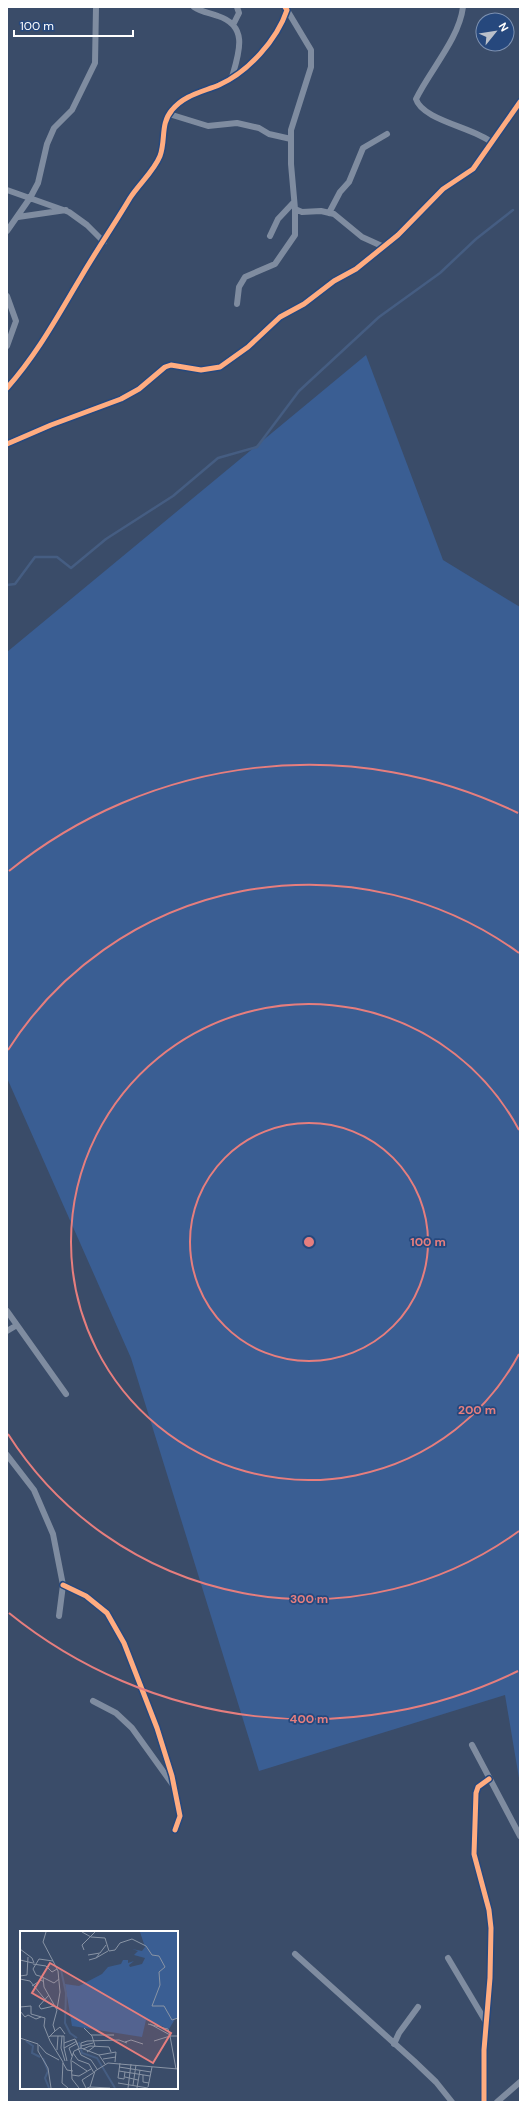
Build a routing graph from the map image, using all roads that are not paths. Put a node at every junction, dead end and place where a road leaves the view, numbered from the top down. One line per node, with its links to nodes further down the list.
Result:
1 (96, 7): 14 (street)
2 (194, 7): 6 (street)
3 (237, 7): 6 (street)
4 (463, 7): 12 (street)
5 (286, 9): 7 (street); 11 (street)
6 (233, 24): 7 (street)
7 (232, 78): 9 (street)
8 (520, 102): 12 (street)
9 (169, 114): 11 (street); 21 (street)
10 (387, 134): 17 (street)
11 (291, 139): 15 (street)
12 (491, 142): 22 (street)
13 (7, 190): 14 (street)
14 (30, 198): 16 (street); 18 (street)
15 (294, 206): 17 (street); 20 (street); 24 (street)
16 (66, 210): 18 (street); 21 (street)
17 (329, 213): 22 (street)
18 (18, 217): 19 (street)
19 (7, 231)
20 (270, 236)
21 (104, 242): 26 (street)
22 (384, 247): 27 (street)
23 (8, 300): 25 (street)
24 (237, 304)
25 (7, 346)
26 (7, 388)
27 (7, 444)
28 (7, 1311): 29 (street)
29 (17, 1325): 30 (street); 31 (street)
30 (7, 1331)
31 (66, 1394)
32 (7, 1455): 33 (street)
33 (63, 1585): 34 (street); 38 (street)
34 (59, 1616)
35 (93, 1701): 38 (street)
36 (472, 1745): 37 (street)
37 (489, 1779): 40 (street); 44 (street)
38 (175, 1788): 39 (street)
39 (175, 1830)
40 (520, 1836)
41 (295, 1954): 45 (street)
42 (448, 1958): 44 (street)
43 (418, 2007): 45 (street)
44 (486, 2022): 48 (street)
45 (394, 2044): 47 (street)
46 (520, 2082): 49 (street)
47 (452, 2102)
48 (484, 2102)
49 (497, 2102)

